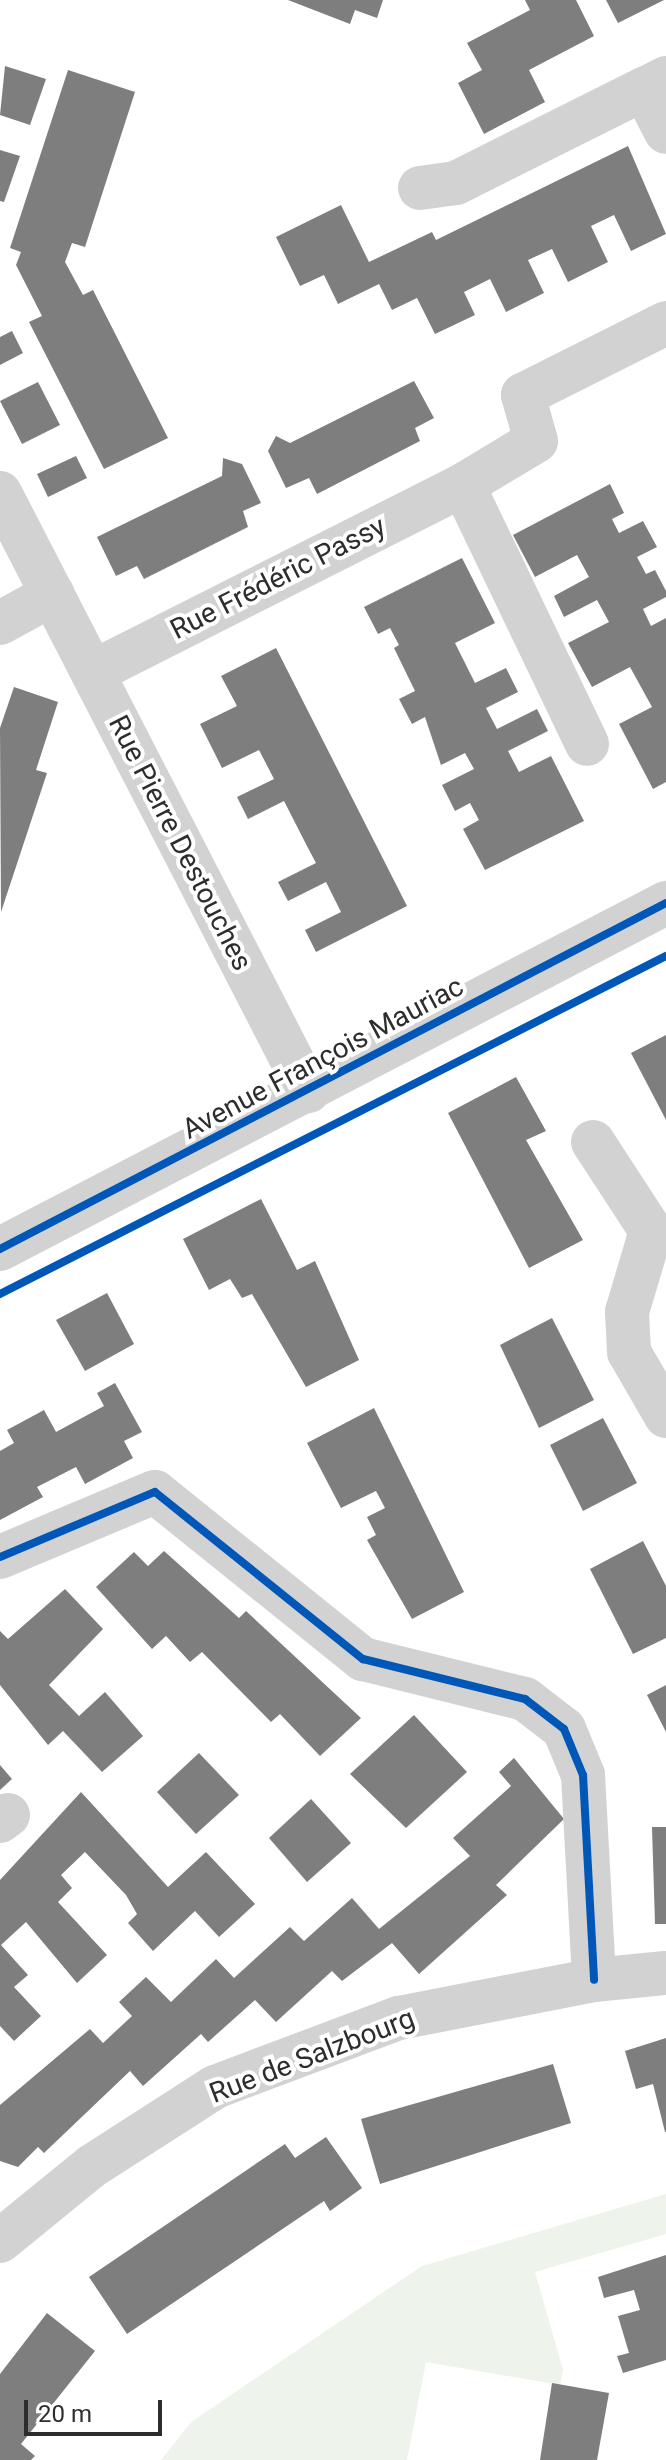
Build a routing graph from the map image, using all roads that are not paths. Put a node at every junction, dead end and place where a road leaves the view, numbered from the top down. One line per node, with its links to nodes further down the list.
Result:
1 (655, 84): 2 (street); 3 (street)
2 (666, 132)
3 (420, 188)
4 (666, 323): 5 (street, Rue Frédéric Passy)
5 (463, 485): 9 (street, Rue Frédéric Passy); 10 (street)
6 (0, 493): 7 (street, Rue Pierre Destouches)
7 (53, 594): 8 (street); 9 (street, Rue Pierre Destouches)
8 (0, 623)
9 (93, 672): 12 (street, Rue Pierre Destouches)
10 (587, 744)
11 (666, 903): 12 (street, Avenue François Mauriac)
12 (308, 1091): 14 (street, Avenue François Mauriac)
13 (593, 1142): 15 (street)
14 (0, 1249)
15 (666, 1416)
16 (0, 1557): 18 (street)
17 (666, 1973): 18 (street, Rue de Salzbourg)
18 (594, 1980): 19 (street, Rue de Salzbourg)
19 (4, 2229)

